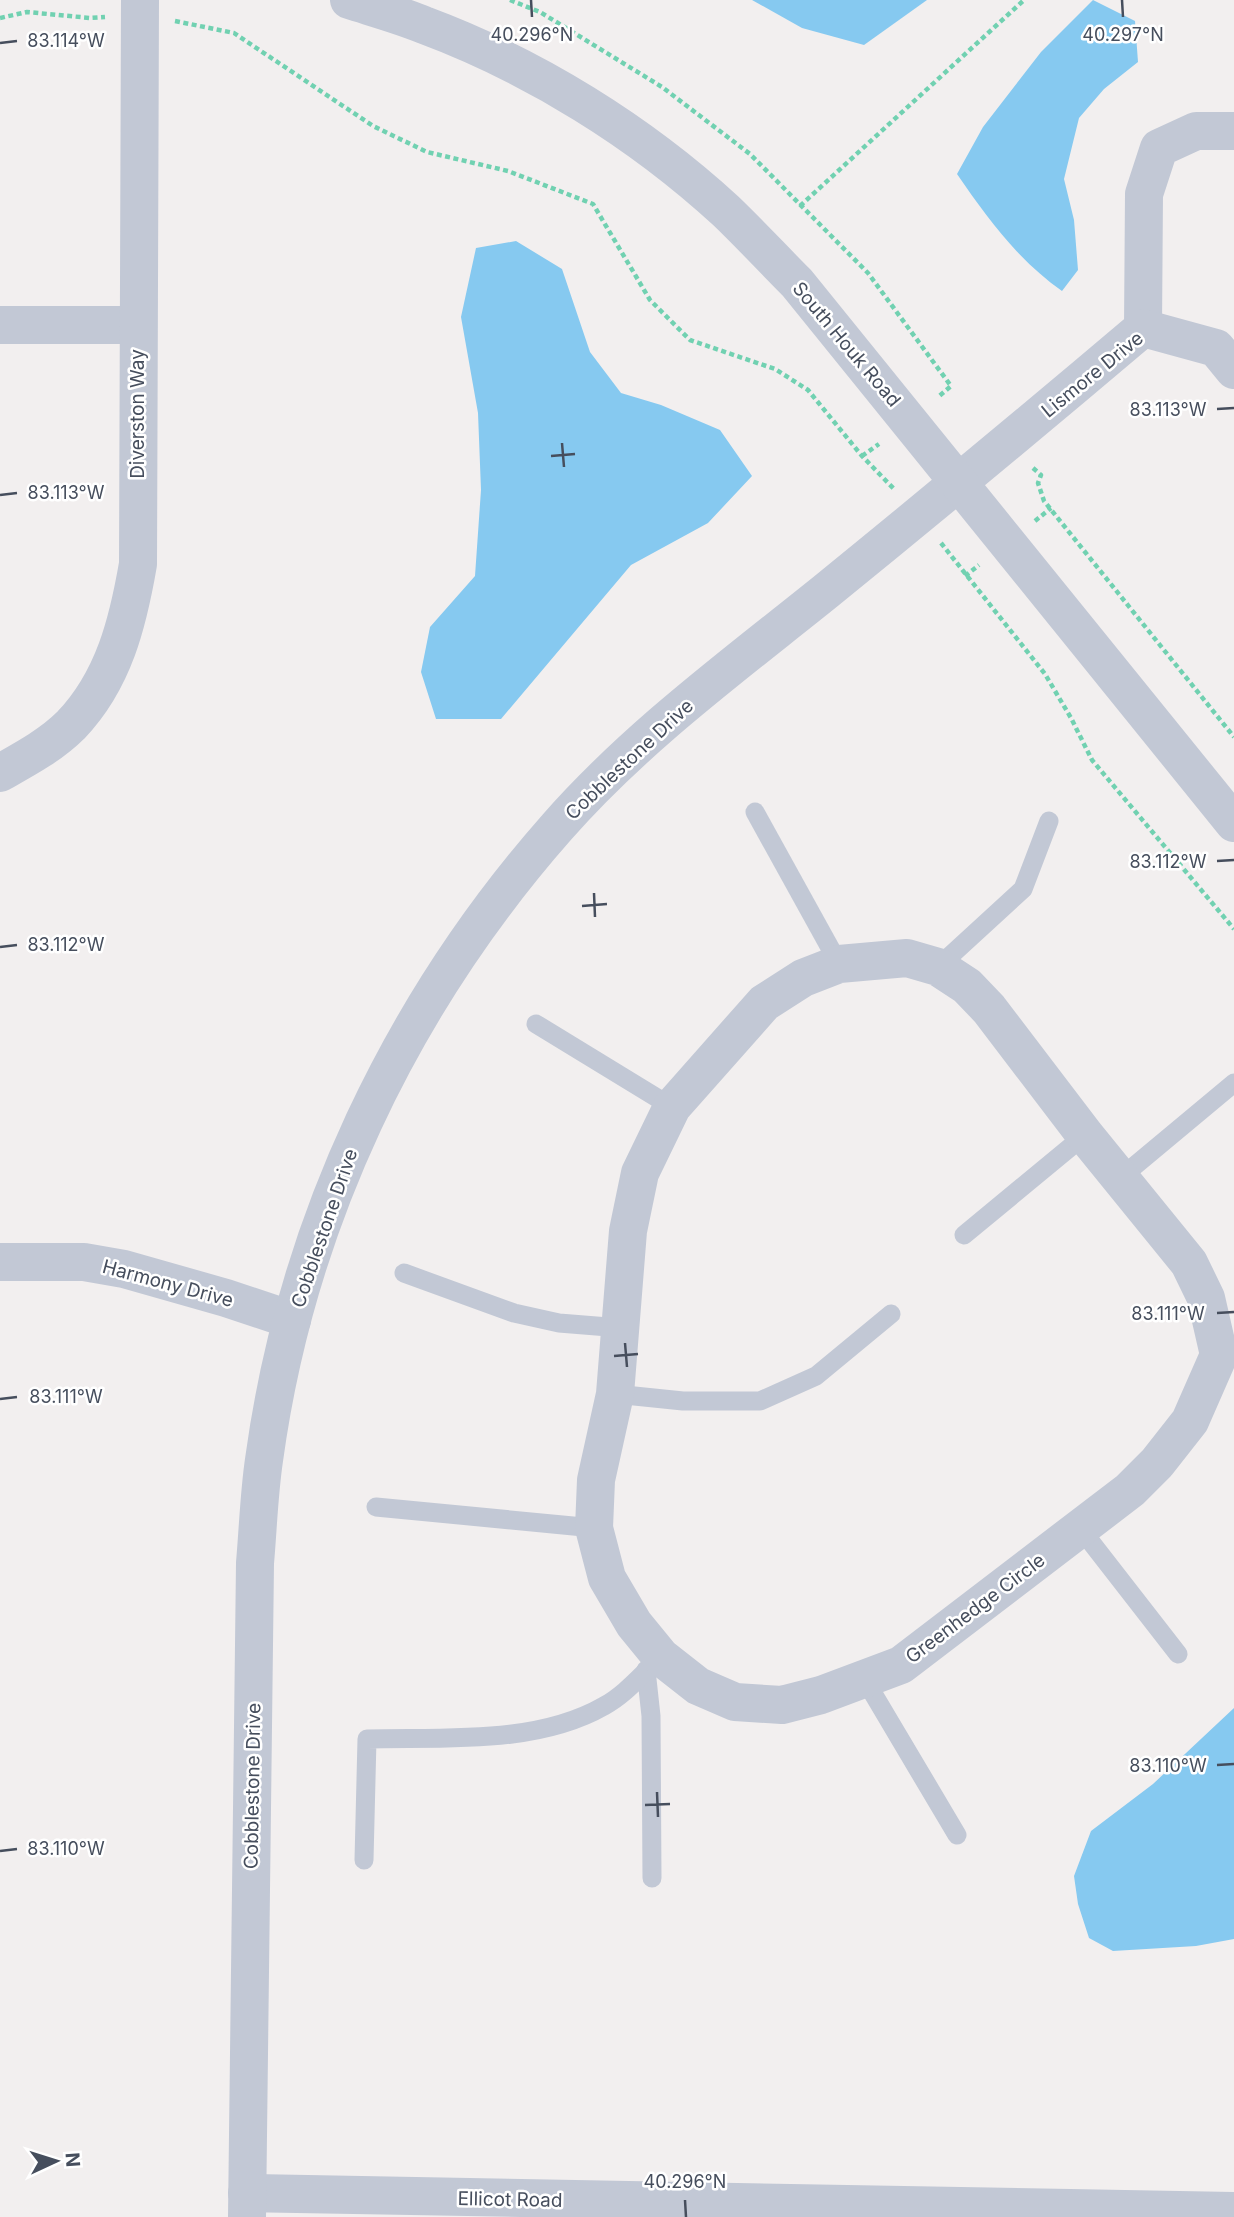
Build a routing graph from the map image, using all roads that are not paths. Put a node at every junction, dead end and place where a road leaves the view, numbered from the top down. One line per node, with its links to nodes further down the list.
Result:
1 (349, 0): 8 (street, South Houk Road)
2 (140, 7): 5 (street, Diverston Way)
3 (1234, 131): 6 (street)
4 (0, 325): 5 (street)
5 (137, 325): 9 (street, Diverston Way)
6 (1143, 328): 7 (street, Lismore Drive); 8 (street, Lismore Drive)
7 (1234, 370)
8 (960, 483): 12 (street, South Houk Road); 24 (street, Cobblestone Drive)
9 (0, 773)
10 (755, 812): 13 (lane)
11 (1049, 821): 14 (lane)
12 (1234, 823)
13 (839, 964): 14 (street, Greenhedge Circle); 17 (street, Greenhedge Circle)
14 (938, 967): 18 (street, Greenhedge Circle)
15 (536, 1024): 17 (lane)
16 (1234, 1083): 19 (lane)
17 (672, 1107): 25 (street, Greenhedge Circle)
18 (1085, 1135): 19 (street, Greenhedge Circle); 20 (lane)
19 (1120, 1178): 26 (street, Greenhedge Circle)
20 (964, 1235)
21 (0, 1262): 24 (street, Harmony Drive)
22 (404, 1273): 25 (lane)
23 (891, 1314): 27 (lane)
24 (292, 1320): 37 (street, Cobblestone Drive)
25 (621, 1328): 27 (street, Greenhedge Circle)
26 (1227, 1357): 30 (street, Greenhedge Circle)
27 (615, 1394): 29 (street, Greenhedge Circle)
28 (376, 1507): 29 (lane)
29 (594, 1528): 32 (street, Greenhedge Circle)
30 (1080, 1528): 31 (lane); 33 (street, Greenhedge Circle)
31 (1178, 1654)
32 (654, 1664): 33 (street, Greenhedge Circle); 35 (lane); 36 (lane)
33 (865, 1680): 34 (lane)
34 (957, 1835)
35 (364, 1860)
36 (652, 1878)
37 (247, 2205): 38 (street, Ellicot Road)
38 (1221, 2213)

